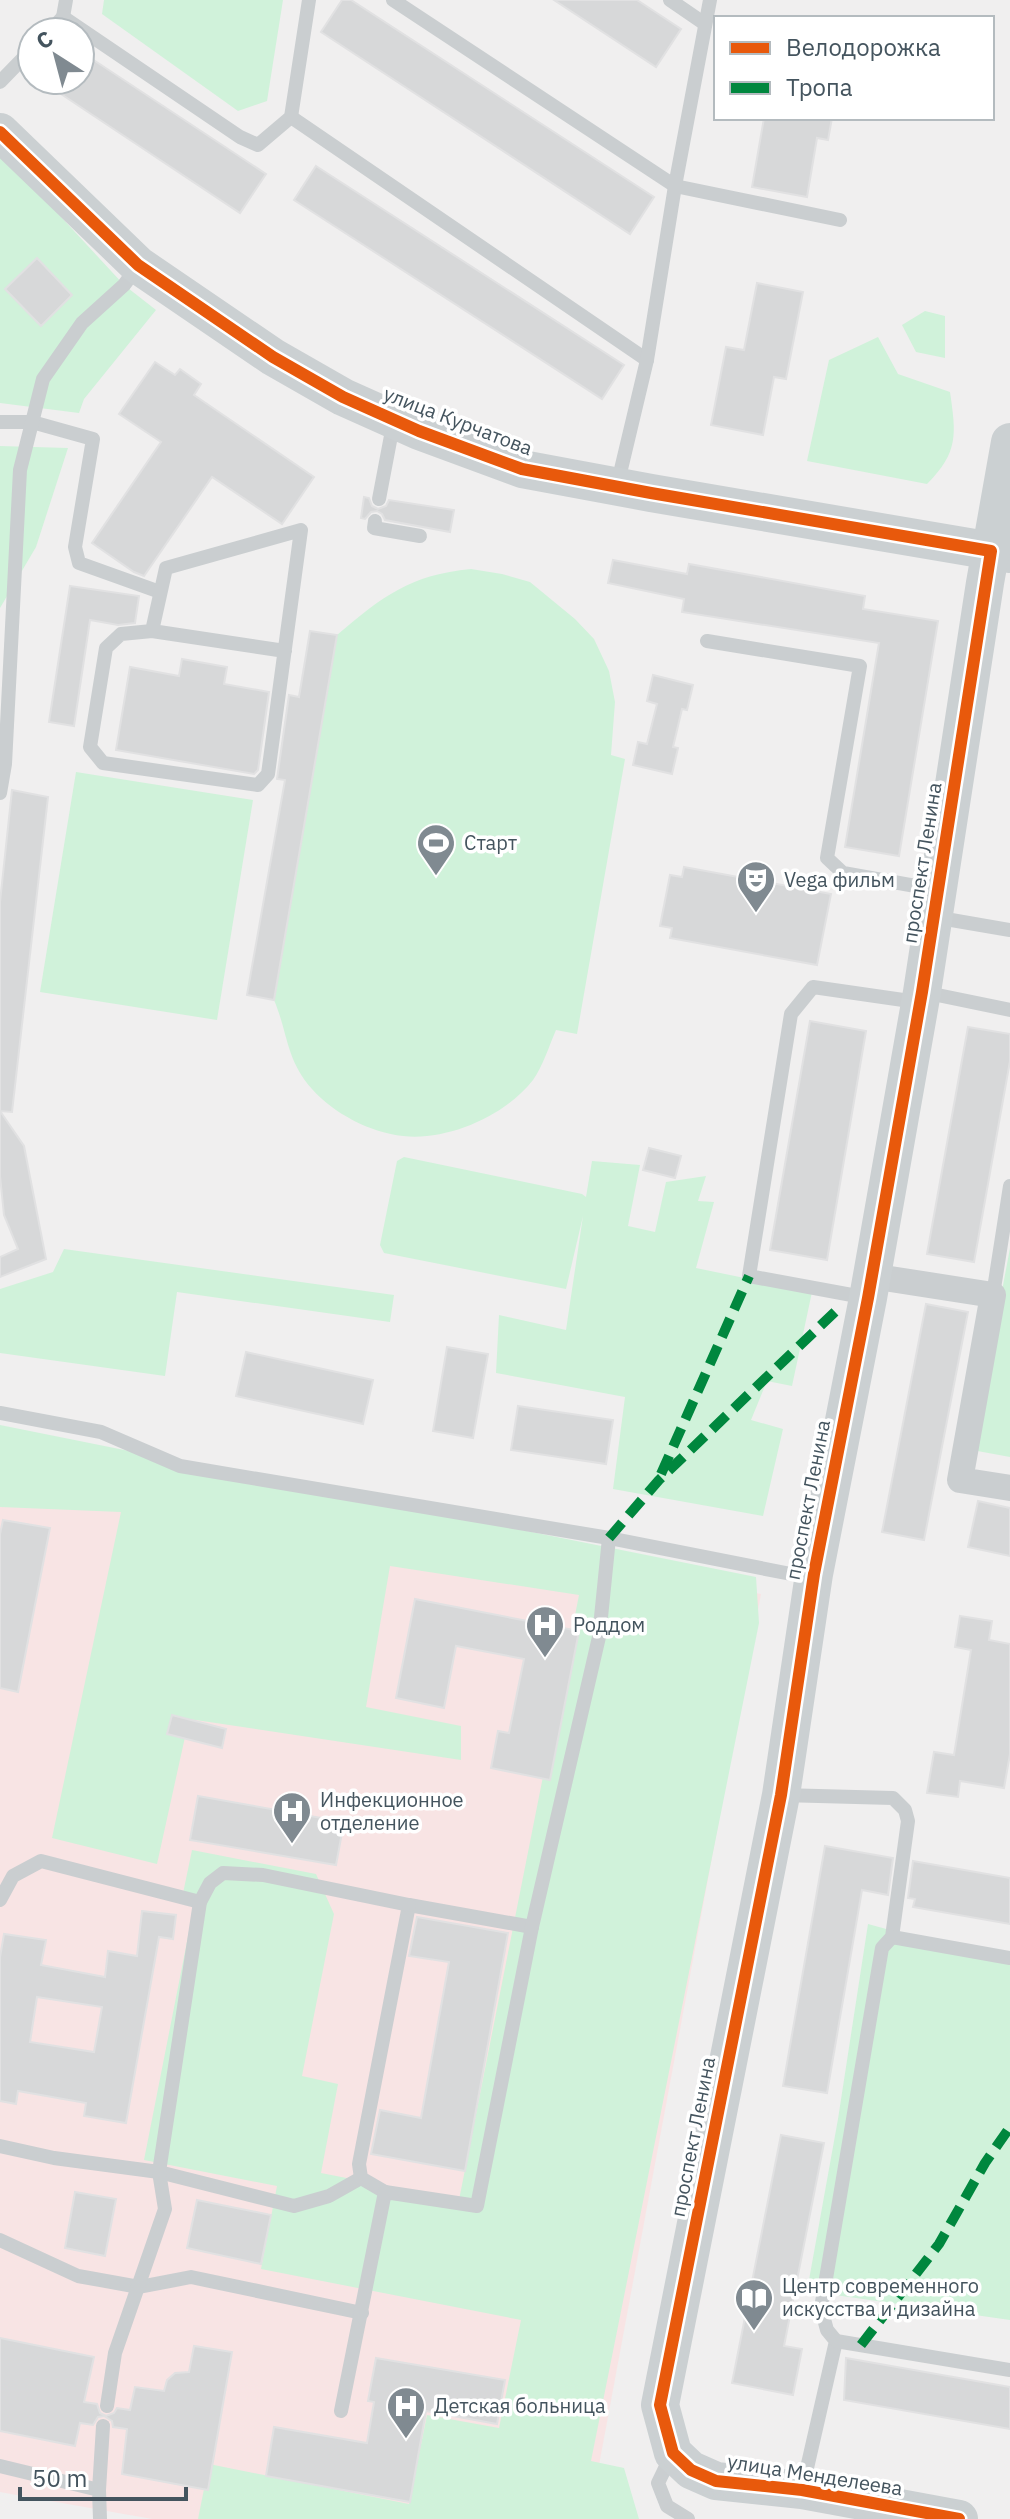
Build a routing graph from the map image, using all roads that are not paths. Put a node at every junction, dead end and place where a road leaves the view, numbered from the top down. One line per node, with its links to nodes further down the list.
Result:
1 (309, 0): 9 (lane)
2 (393, 0): 11 (lane)
3 (670, 0): 5 (lane)
4 (710, 0): 5 (lane)
5 (705, 24): 11 (lane)
6 (96, 39): 9 (lane)
7 (16, 66): 8 (lane)
8 (0, 82)
9 (291, 117): 14 (lane)
10 (0, 132): 13 (street, улица Курчатова)
11 (675, 186): 12 (lane); 14 (lane)
12 (840, 220)
13 (138, 265): 15 (street, улица Курчатова); 17 (lane)
14 (647, 360): 19 (lane)
15 (395, 420): 19 (street, улица Курчатова); 20 (lane)
16 (0, 422): 17 (lane)
17 (32, 422): 24 (lane); 28 (lane)
18 (1010, 442): 23 (street, проспект Ленина)
19 (616, 487): 23 (street, улица Курчатова)
20 (379, 499)
21 (375, 521): 22 (lane)
22 (420, 536)
23 (1000, 553): 30 (street, проспект Ленина)
24 (160, 592): 25 (lane); 27 (lane)
25 (152, 631): 27 (lane); 27 (lane)
26 (707, 641): 30 (lane)
27 (285, 651)
28 (4, 708): 29 (lane)
29 (0, 793)
30 (936, 904): 31 (lane); 32 (street, проспект Ленина)
31 (1010, 930)
32 (921, 997): 33 (lane); 35 (street, проспект Ленина); 35 (lane)
33 (1010, 1010)
34 (1010, 1186): 36 (lane)
35 (870, 1287): 36 (street); 40 (street, проспект Ленина)
36 (993, 1295): 38 (street)
37 (0, 1413): 39 (lane)
38 (1010, 1488)
39 (609, 1538): 40 (lane); 45 (lane)
40 (814, 1574): 41 (street, проспект Ленина)
41 (781, 1795): 46 (lane); 60 (street, проспект Ленина)
42 (0, 1900): 43 (lane)
43 (200, 1902): 44 (lane); 49 (lane)
44 (409, 1905): 45 (lane); 50 (lane)
45 (532, 1927): 51 (lane)
46 (892, 1937): 47 (lane); 55 (lane)
47 (1010, 1958)
48 (0, 2146): 49 (lane)
49 (159, 2172): 50 (lane); 53 (lane)
50 (361, 2178): 51 (lane)
51 (385, 2192): 54 (lane)
52 (0, 2240): 53 (lane)
53 (139, 2287): 54 (lane); 57 (lane)
54 (362, 2313): 58 (lane)
55 (836, 2341): 56 (lane); 63 (lane)
56 (1010, 2370)
57 (107, 2406)
58 (341, 2411)
59 (103, 2426): 62 (lane)
60 (673, 2453): 63 (street, улица Менделеева); 65 (lane)
61 (0, 2466): 62 (lane)
62 (99, 2490): 64 (lane)
63 (802, 2490): 66 (street, улица Менделеева)
64 (100, 2519)
65 (688, 2519)
66 (959, 2519)

